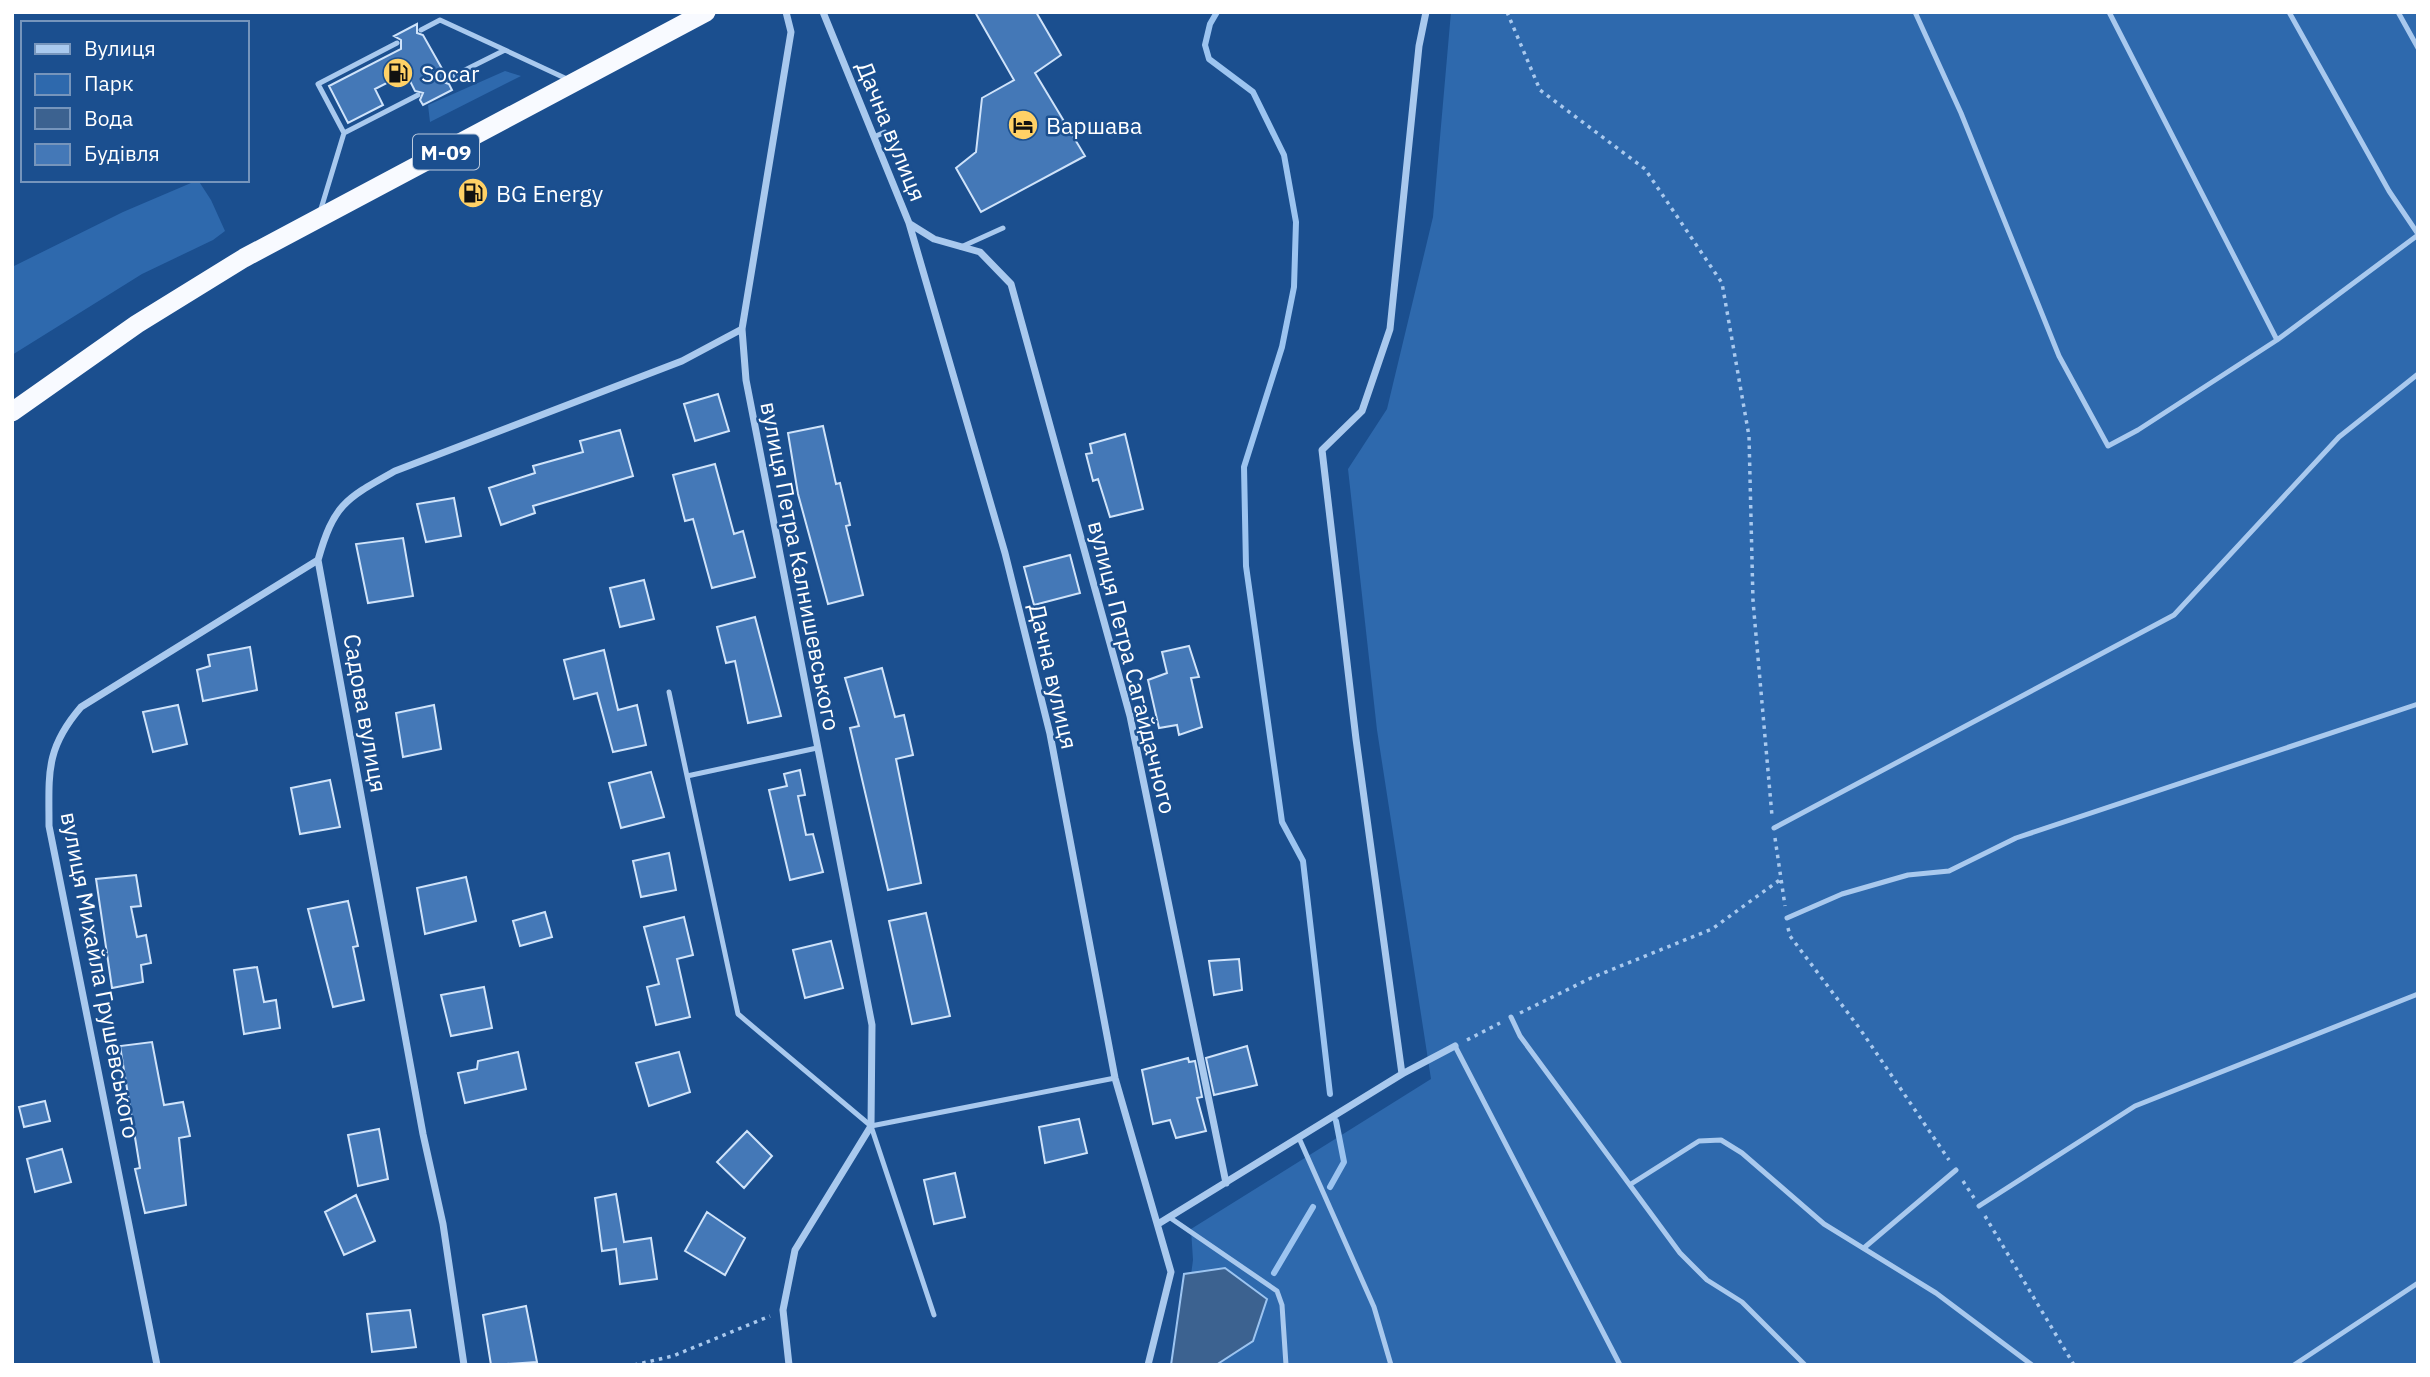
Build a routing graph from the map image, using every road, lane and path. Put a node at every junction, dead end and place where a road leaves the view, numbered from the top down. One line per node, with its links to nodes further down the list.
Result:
1 (706, 12): 15 (highway, М-09)
2 (786, 12): 25 (street, вулиця Петра Калнишевського)
3 (823, 12): 19 (street, Дачна вулиця)
4 (1426, 12): 40 (street)
5 (1507, 12): 34 (path)
6 (1915, 12): 26 (lane)
7 (2109, 12): 26 (lane)
8 (2289, 12): 23 (lane)
9 (2398, 12): 12 (lane)
10 (421, 30): 13 (lane)
11 (397, 43): 18 (lane)
12 (2418, 48)
13 (505, 50): 14 (lane); 15 (lane)
14 (447, 79)
15 (576, 83): 20 (highway, М-09)
16 (418, 95): 18 (lane)
17 (885, 132): 19 (lane)
18 (344, 133): 20 (lane)
19 (874, 137): 21 (street, Дачна вулиця)
20 (317, 221): 28 (highway, М-09)
21 (909, 223): 24 (street, вулиця Петра Сагайдачного); 41 (street, Дачна вулиця)
22 (1003, 228): 24 (lane)
23 (2418, 235): 26 (lane)
24 (961, 247): 45 (street, вулиця Петра Сагайдачного)
25 (742, 329): 29 (street, Садова вулиця); 32 (street, вулиця Петра Калнишевського)
26 (2277, 340)
27 (2418, 374): 34 (lane)
28 (12, 412)
29 (318, 560): 55 (street, вулиця Михайла Грушевського); 56 (street, Садова вулиця)
30 (670, 692): 33 (lane)
31 (2418, 704): 36 (lane)
32 (817, 748): 33 (lane); 42 (street, вулиця Петра Калнишевського)
33 (687, 776): 42 (lane)
34 (1774, 828): 35 (path)
35 (1781, 879): 36 (path); 38 (path)
36 (1787, 919): 44 (path)
37 (2418, 994): 47 (lane)
38 (1511, 1017): 39 (path); 46 (lane)
39 (1455, 1046): 40 (street); 54 (lane)
40 (1402, 1074): 43 (street)
41 (1115, 1078): 42 (lane); 49 (street, Дачна вулиця)
42 (871, 1126): 52 (street); 53 (lane)
43 (1299, 1138): 45 (street); 61 (lane)
44 (1956, 1170): 47 (path); 50 (lane)
45 (1226, 1183): 48 (street)
46 (1632, 1184): 50 (lane); 62 (lane)
47 (1979, 1206): 64 (path)
48 (1169, 1217): 49 (street); 60 (lane)
49 (1158, 1224): 59 (street, Дачна вулиця)
50 (1865, 1247): 63 (lane)
51 (2418, 1283): 65 (lane)
52 (783, 1310): 57 (path); 58 (street)
53 (934, 1315)
54 (1617, 1364)
55 (157, 1365)
56 (464, 1365)
57 (634, 1365)
58 (789, 1365)
59 (1147, 1365)
60 (1286, 1365)
61 (1391, 1365)
62 (1805, 1365)
63 (2032, 1365)
64 (2074, 1365)
65 (2294, 1365)

